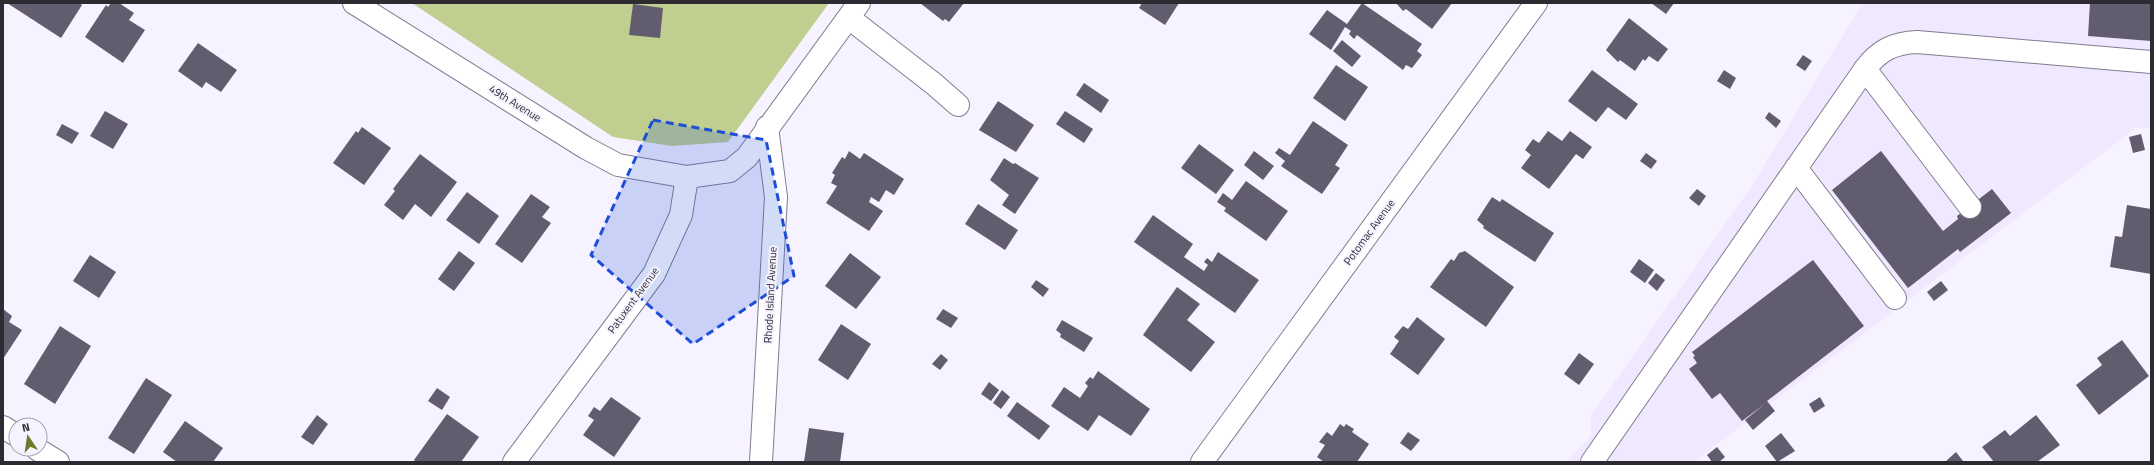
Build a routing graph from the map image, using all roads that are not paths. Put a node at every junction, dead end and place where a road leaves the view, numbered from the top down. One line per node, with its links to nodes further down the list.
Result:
1 (354, 3): 9 (street, 49th Avenue)
2 (1536, 3): 16 (street, Potomac Avenue)
3 (854, 11): 6 (street); 7 (street)
4 (2151, 62): 5 (street)
5 (1865, 69): 8 (street); 10 (street)
6 (958, 105)
7 (767, 128): 9 (street); 15 (street, Rhode Island Avenue)
8 (1796, 168): 11 (street); 17 (street)
9 (687, 177): 14 (street, Patuxent Avenue)
10 (1970, 207)
11 (1896, 298)
12 (48, 456): 13 (street)
13 (58, 462)
14 (514, 462)
15 (761, 462)
16 (1202, 462)
17 (1592, 462)

